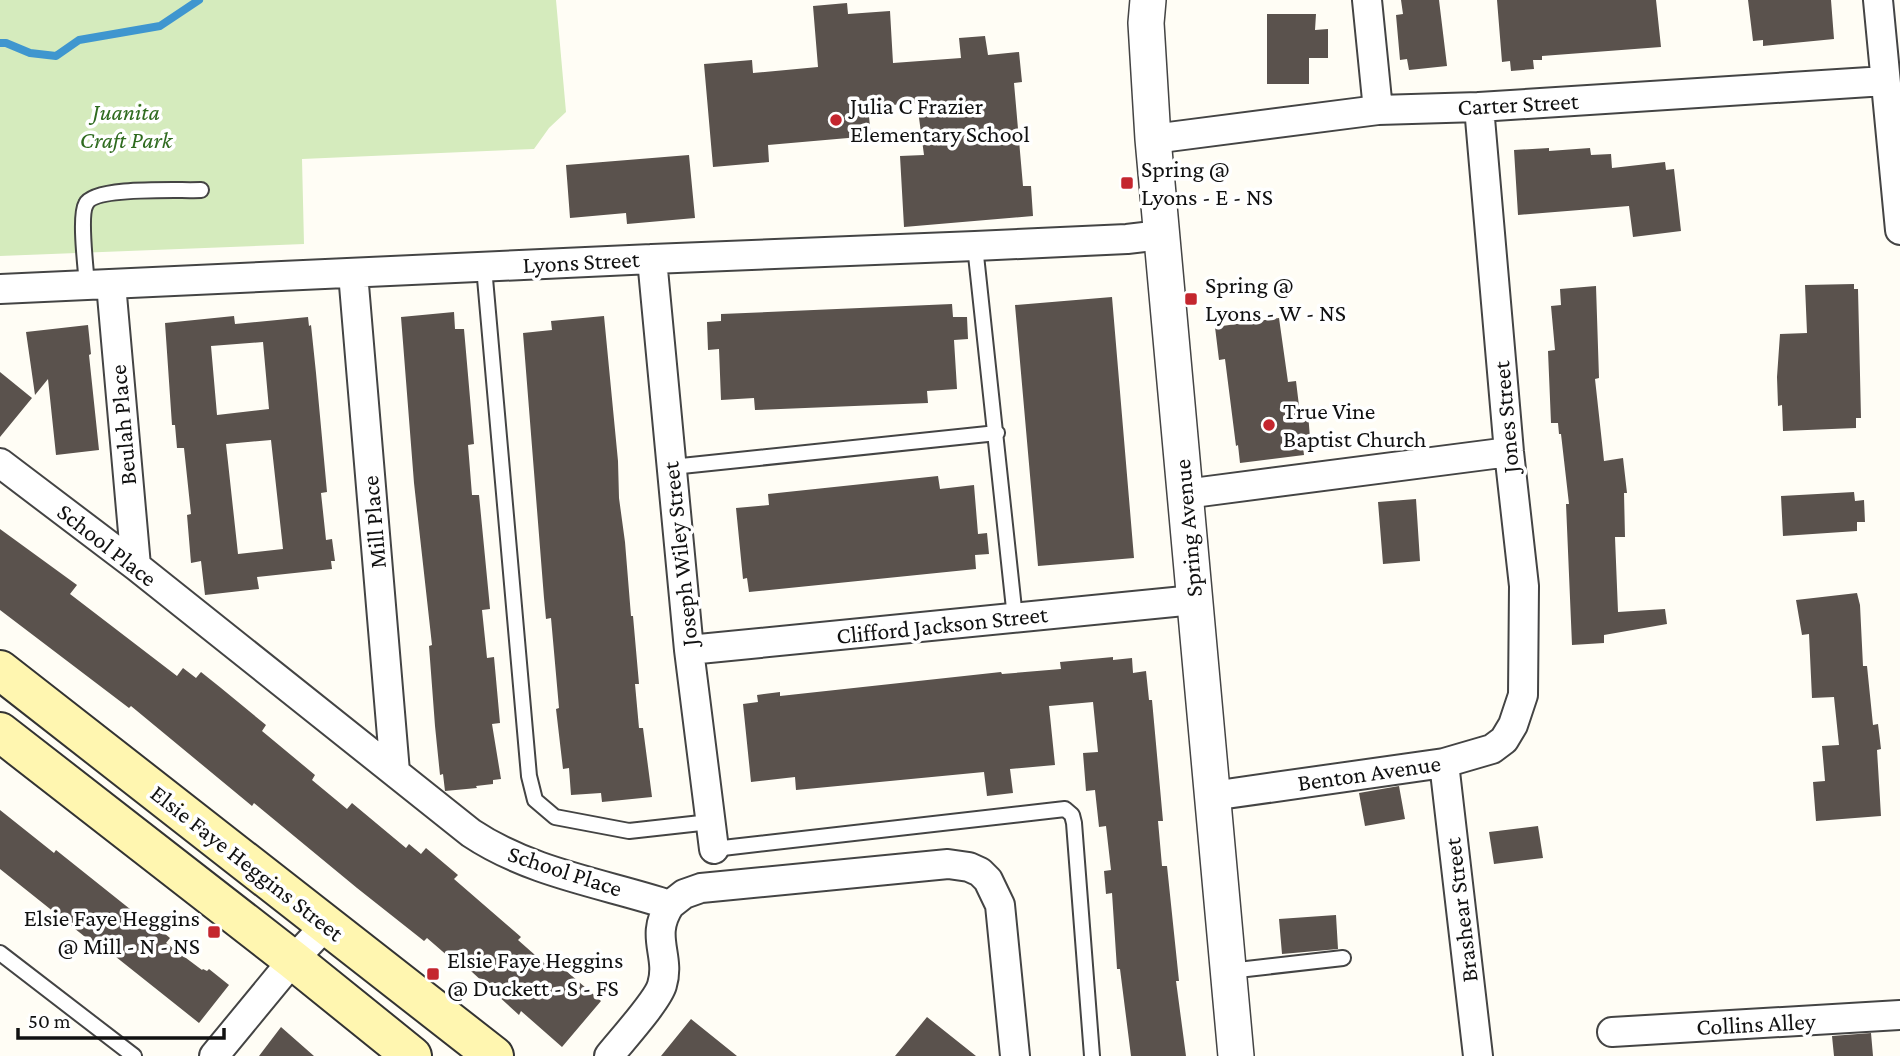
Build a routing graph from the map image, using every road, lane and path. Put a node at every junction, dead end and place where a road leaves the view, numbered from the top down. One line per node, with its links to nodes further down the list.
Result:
1 (1148, 0): 7 (street, Spring Avenue)
2 (1367, 0): 6 (street)
3 (1878, 0): 4 (street)
4 (1885, 81): 5 (street, Carter Street); 9 (street)
5 (1479, 107): 6 (street, Carter Street); 18 (street, Jones Street)
6 (1378, 110): 7 (street, Carter Street)
7 (1153, 139): 10 (street, Spring Avenue)
8 (201, 190): 15 (lane)
9 (1900, 230)
10 (1161, 235): 11 (street, Lyons Street); 21 (street, Spring Avenue)
11 (975, 246): 12 (street, Lyons Street); 17 (lane)
12 (652, 259): 13 (street, Lyons Street); 20 (street, Joseph Wiley Street)
13 (484, 267): 14 (street, Lyons Street); 32 (lane)
14 (353, 273): 15 (street, Lyons Street); 30 (street, Mill Place)
15 (99, 285): 16 (street, Lyons Street); 22 (street, Beulah Place)
16 (0, 289)
17 (997, 433): 20 (lane); 24 (lane)
18 (1509, 453): 21 (street); 27 (street, Jones Street)
19 (0, 463): 22 (street, School Place)
20 (672, 467): 25 (street, Joseph Wiley Street)
21 (1185, 494): 23 (street, Spring Avenue)
22 (136, 566): 30 (street, School Place)
23 (1194, 600): 24 (street, Clifford Jackson Street); 31 (street, Spring Avenue)
24 (1016, 618): 25 (street, Clifford Jackson Street)
25 (689, 650): 32 (street, Joseph Wiley Street)
26 (0, 670): 34 (main road, Elsie Faye Heggins Street)
27 (1513, 725): 29 (street, Benton Avenue)
28 (0, 732): 37 (main road, Elsie Faye Heggins Street)
29 (1444, 763): 31 (street, Benton Avenue); 49 (street, Brashear Street)
30 (395, 772): 33 (street, School Place)
31 (1212, 796): 38 (street, Spring Avenue)
32 (712, 836): 47 (lane)
33 (670, 905): 45 (street); 46 (street)
34 (327, 924): 37 (street); 44 (main road, Elsie Faye Heggins Street)
35 (0, 953): 41 (lane)
36 (1343, 958): 38 (lane)
37 (293, 960): 42 (street); 43 (main road, Elsie Faye Heggins Street)
38 (1228, 971): 48 (street, Spring Avenue)
39 (1900, 1015): 40 (street, Collins Alley)
40 (1612, 1032)
41 (134, 1056)
42 (214, 1056)
43 (412, 1056)
44 (494, 1056)
45 (609, 1056)
46 (1015, 1056)
47 (1092, 1056)
48 (1236, 1056)
49 (1478, 1056)

